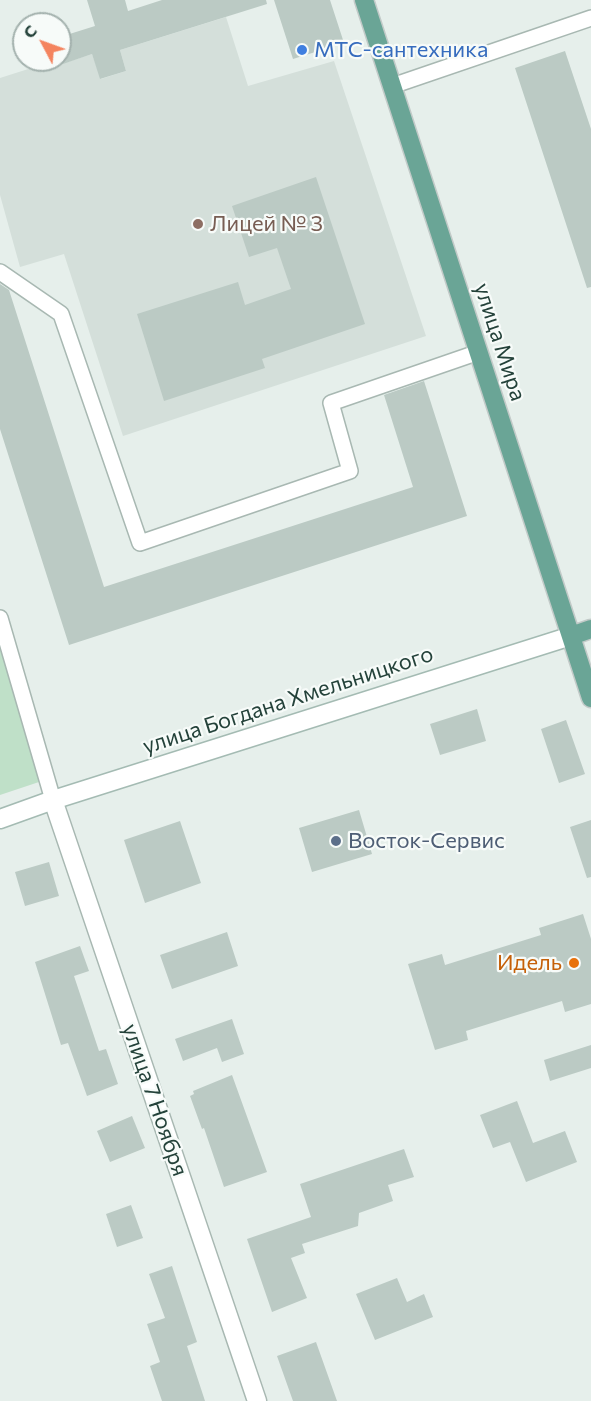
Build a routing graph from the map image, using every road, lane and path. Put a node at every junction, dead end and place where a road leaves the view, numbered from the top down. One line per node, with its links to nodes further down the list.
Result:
1 (364, 0): 3 (main road, улица Мира)
2 (591, 18): 3 (lane)
3 (392, 86): 5 (main road, улица Мира)
4 (0, 272): 5 (lane)
5 (478, 352): 8 (main road, улица Мира)
6 (0, 618): 10 (lane)
7 (591, 629): 8 (main road, улица Богдана Хмельницкого)
8 (571, 636): 9 (main road, улица Мира); 10 (street, улица Богдана Хмельницкого)
9 (591, 698)
10 (53, 800): 11 (street, улица Богдана Хмельницкого); 12 (street, улица 7 Ноября)
11 (0, 819)
12 (257, 1401)

